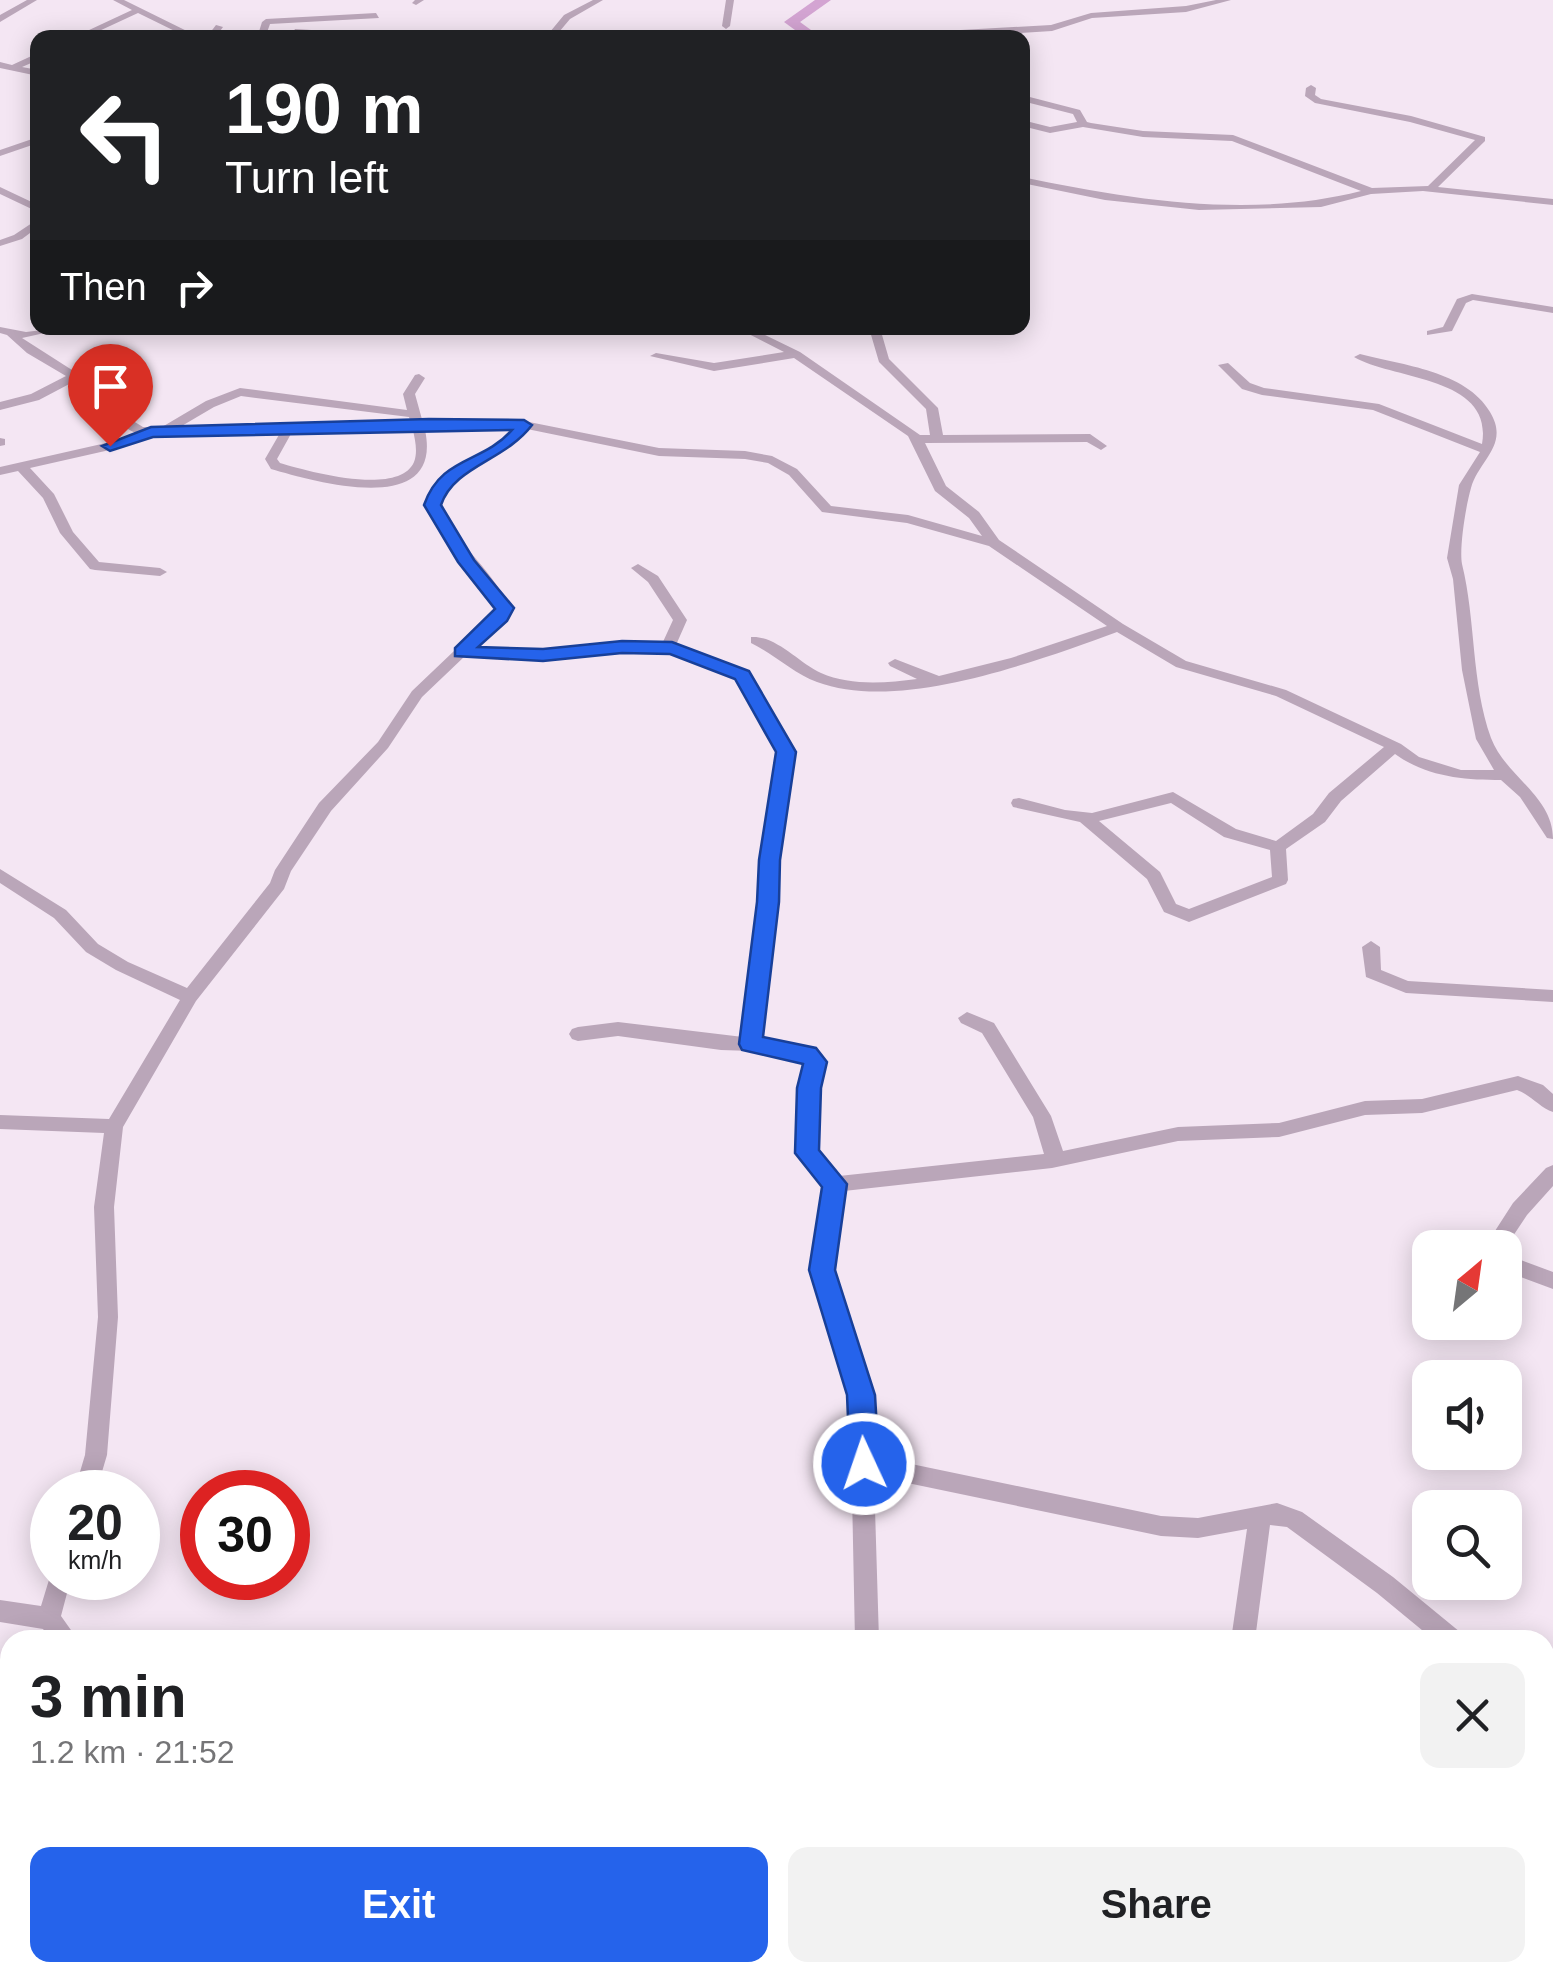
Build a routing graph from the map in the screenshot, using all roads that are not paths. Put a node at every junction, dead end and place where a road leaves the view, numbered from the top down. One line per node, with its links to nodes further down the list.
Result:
1 (33, 0): 9 (street)
2 (118, 0): 7 (street)
3 (599, 0): 17 (street)
4 (730, 0): 10 (street)
5 (1228, 0): 18 (street)
6 (386, 4): 8 (street)
7 (138, 10): 12 (street); 13 (street)
8 (376, 16): 15 (street); 16 (street)
9 (0, 19)
10 (726, 26)
11 (219, 27): 14 (street)
12 (94, 30)
13 (181, 30)
14 (217, 30)
15 (264, 30)
16 (365, 30)
17 (553, 30)
18 (1016, 30)
19 (30, 59): 21 (street)
20 (0, 65): 21 (street)
21 (15, 66): 22 (street)
22 (30, 71)
23 (1311, 88): 30 (street)
24 (1030, 100): 25 (street)
25 (1083, 124): 26 (street); 32 (street)
26 (1030, 125)
27 (30, 143): 28 (street)
28 (0, 153)
29 (1030, 182): 32 (street)
30 (1430, 188): 32 (street); 33 (street)
31 (0, 190): 34 (street)
32 (1370, 191)
33 (1553, 202)
34 (30, 205)
35 (30, 228): 36 (street)
36 (0, 243)
37 (1553, 310): 39 (street)
38 (6, 333): 46 (street)
39 (1431, 333)
40 (757, 335): 42 (street)
41 (877, 335): 53 (street)
42 (796, 354): 43 (street); 54 (street)
43 (656, 356)
44 (1360, 357): 56 (street)
45 (1224, 364): 56 (street)
46 (74, 377): 48 (street); 52 (street)
47 (419, 378): 49 (street)
48 (0, 406)
49 (414, 419): 50 (street); 51 (street); 51 (street); 52 (street)
50 (524, 425): 59 (street); 65 (street)
51 (287, 430): 52 (street)
52 (156, 432): 57 (street)
53 (938, 437): 54 (street); 55 (street)
54 (917, 439): 59 (street)
55 (1101, 446)
56 (1487, 450): 69 (street)
57 (21, 466): 58 (street); 61 (street)
58 (0, 471)
59 (994, 543): 62 (street)
60 (638, 568): 64 (street)
61 (160, 572)
62 (1118, 627): 67 (street); 68 (street)
63 (756, 640): 67 (street)
64 (667, 648): 65 (street); 80 (street)
65 (461, 652): 77 (street)
66 (896, 663): 67 (street)
67 (933, 682)
68 (1396, 747): 69 (street); 73 (street)
69 (1504, 775): 72 (street)
70 (1019, 803): 71 (street)
71 (1084, 817): 73 (street); 73 (street)
72 (1553, 834)
73 (1278, 847)
74 (0, 876): 77 (street)
75 (1370, 946): 76 (street)
76 (1553, 996)
77 (190, 997): 83 (street)
78 (967, 1018): 84 (street)
79 (578, 1034): 80 (street)
80 (750, 1044): 86 (street)
81 (1553, 1105): 84 (street)
82 (0, 1122): 83 (street)
83 (114, 1126): 91 (street)
84 (1052, 1161): 86 (street)
85 (1553, 1173): 87 (street)
86 (835, 1184): 90 (street)
87 (1506, 1230)
88 (1522, 1269): 89 (street)
89 (1553, 1281)
90 (864, 1464): 92 (street); 97 (street)
91 (92, 1470)
92 (1260, 1517): 98 (street); 99 (street)
93 (55, 1600): 95 (street)
94 (0, 1611): 95 (street)
95 (50, 1620): 96 (street)
96 (58, 1630)
97 (867, 1630)
98 (1244, 1630)
99 (1440, 1630)

